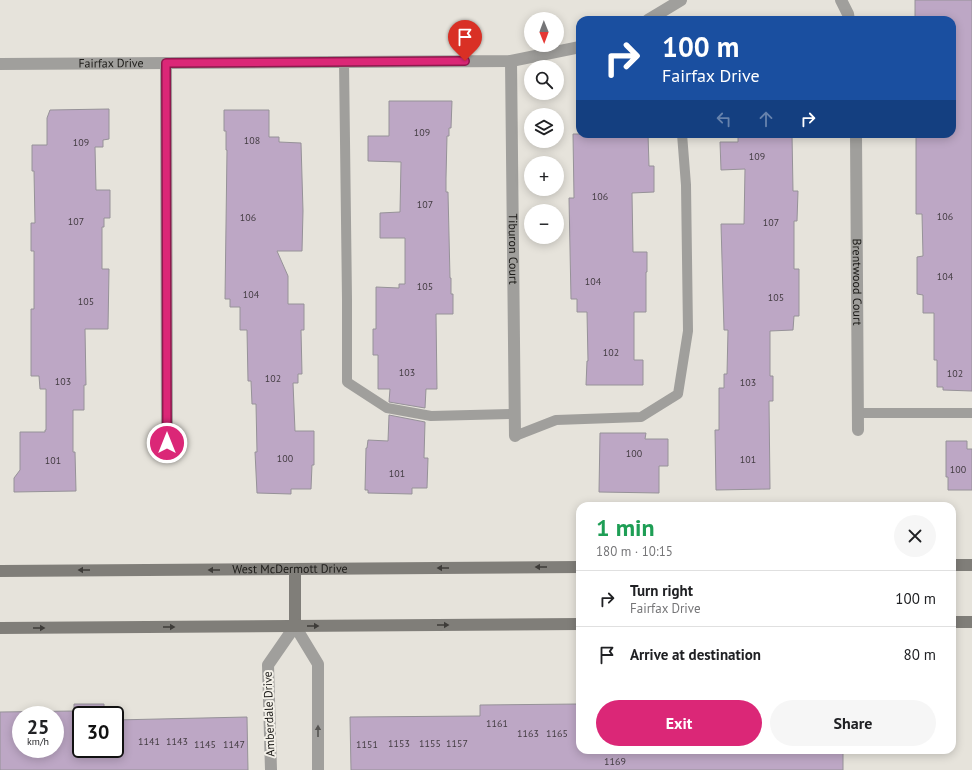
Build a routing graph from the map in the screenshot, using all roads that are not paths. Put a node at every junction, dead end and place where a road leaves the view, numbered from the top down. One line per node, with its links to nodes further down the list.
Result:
1 (681, 0): 3 (street)
2 (841, 0): 4 (street)
3 (656, 16)
4 (848, 16)
5 (576, 48): 6 (street, Fairfax Drive)
6 (511, 61): 7 (street, Fairfax Drive); 14 (street, Tiburon Court)
7 (344, 62): 8 (street, Fairfax Drive); 14 (lane)
8 (166, 63): 9 (street, Fairfax Drive); 17 (street)
9 (0, 64)
10 (682, 138): 16 (lane)
11 (856, 138): 12 (street, Brentwood Court)
12 (858, 413): 13 (lane); 15 (street, Brentwood Court)
13 (972, 413)
14 (515, 414): 16 (street, Tiburon Court)
15 (858, 430)
16 (515, 436)
17 (167, 443)
18 (956, 565): 19 (main road)
19 (972, 565)
20 (576, 567): 21 (main road, West McDermott Drive, one-way to 21)
21 (295, 569): 22 (main road, West McDermott Drive, one-way to 22); 26 (main road)
22 (0, 571)
23 (956, 622): 24 (main road)
24 (972, 622)
25 (576, 624): 26 (main road, one-way to 25)
26 (295, 626): 27 (main road, one-way to 26); 28 (street, Amberdale Drive); 29 (street, one-way to 26)
27 (0, 628)
28 (271, 770)
29 (318, 770)

